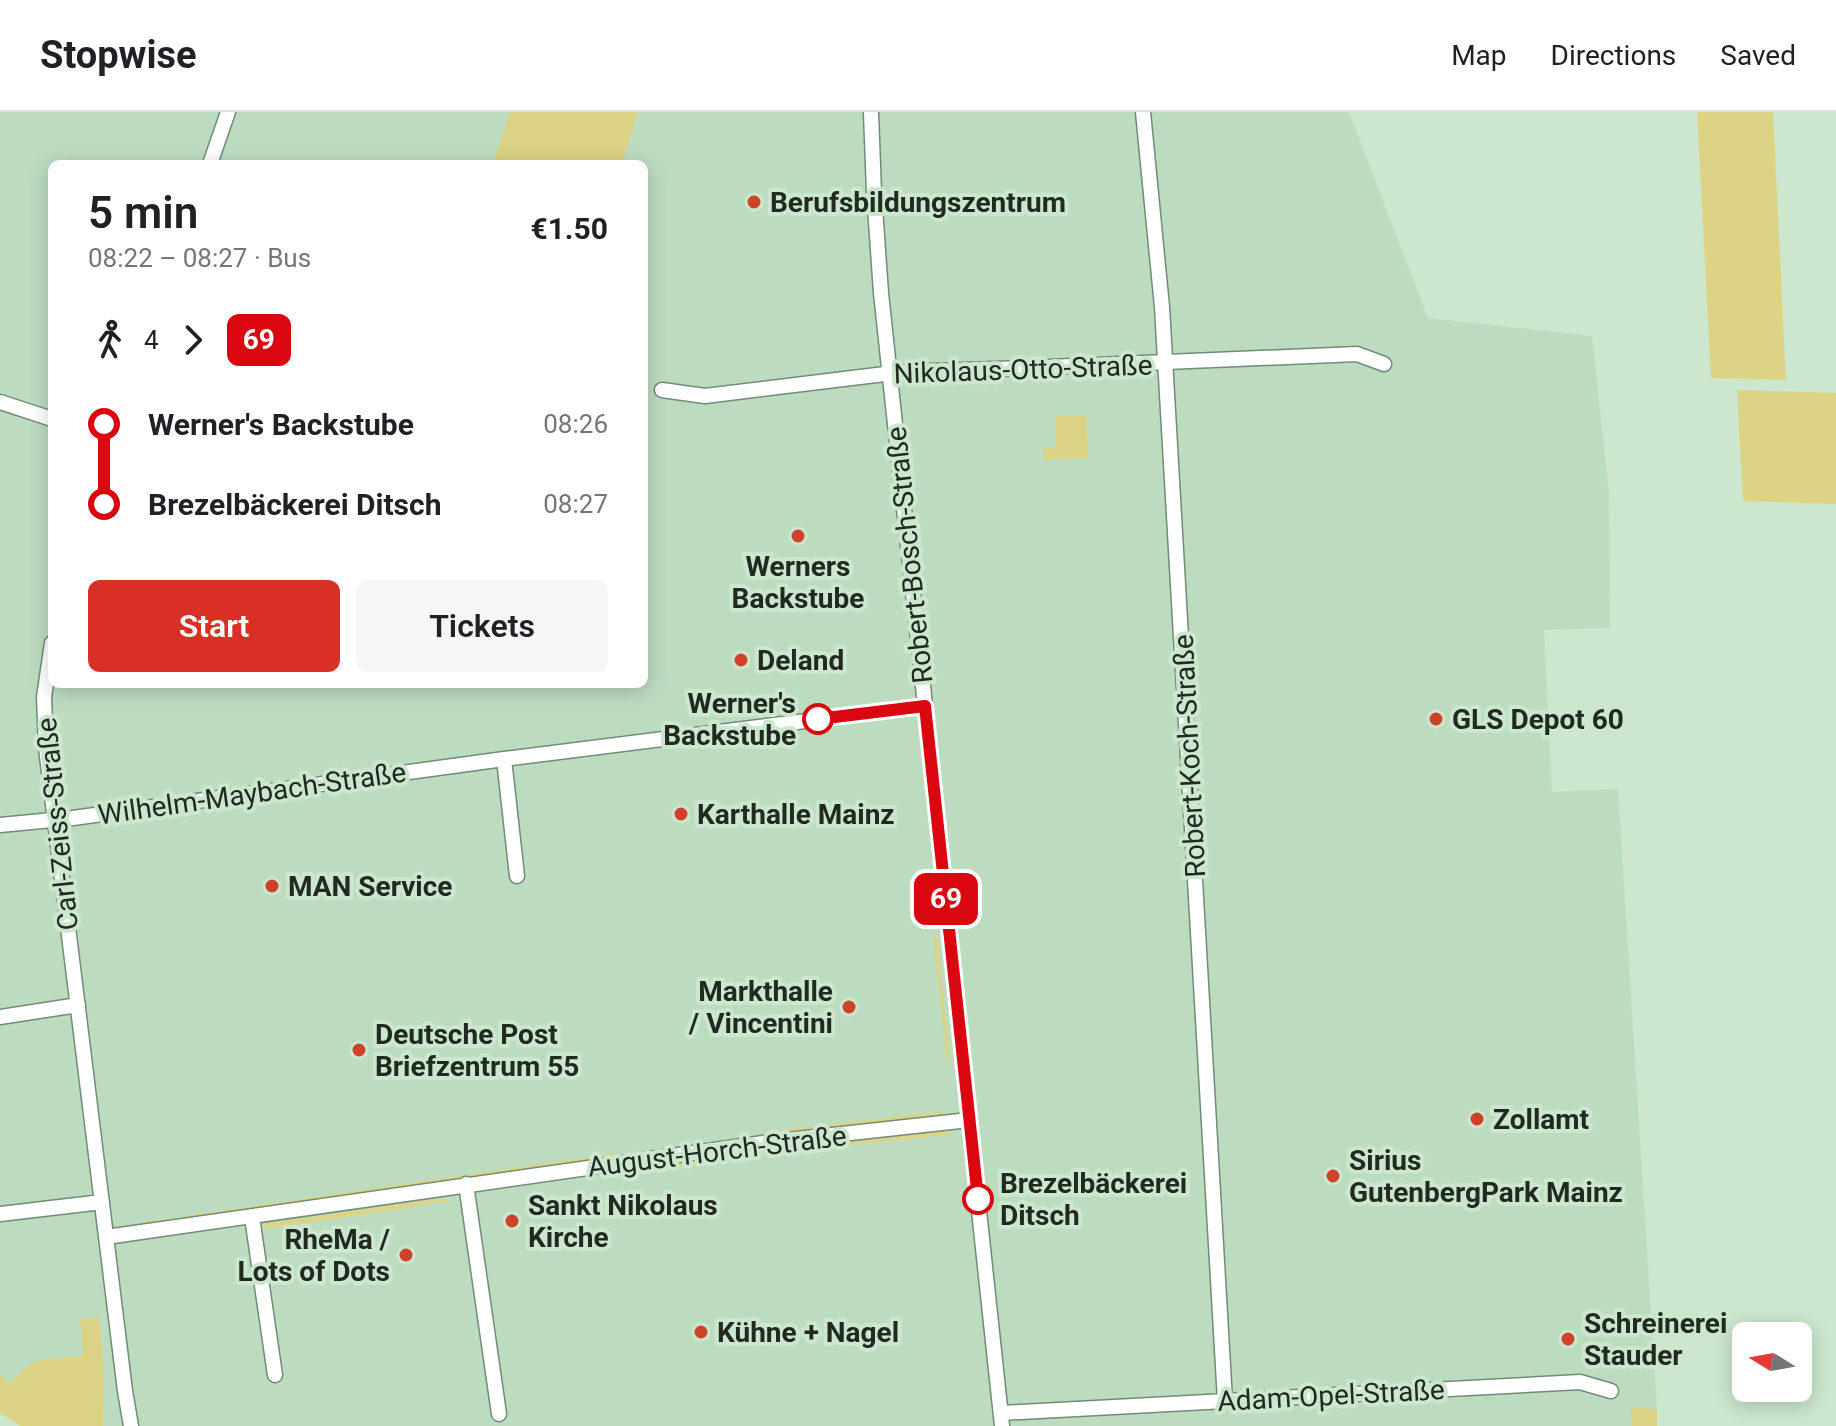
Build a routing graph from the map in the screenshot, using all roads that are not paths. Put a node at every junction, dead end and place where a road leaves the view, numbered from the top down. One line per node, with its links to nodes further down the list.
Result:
1 (228, 112): 4 (street)
2 (871, 112): 7 (street, Robert-Bosch-Straße)
3 (1143, 112): 5 (street, Robert-Koch-Straße)
4 (211, 160)
5 (1165, 363): 6 (street, Nikolaus-Otto-Straße); 7 (street, Nikolaus-Otto-Straße); 28 (street, Robert-Koch-Straße)
6 (1384, 364)
7 (889, 373): 8 (street, Nikolaus-Otto-Straße); 12 (street, Robert-Bosch-Straße)
8 (662, 390)
9 (0, 402): 10 (street)
10 (48, 418)
11 (48, 666): 14 (street, Carl-Zeiss-Straße)
12 (925, 706): 13 (street, Wilhelm-Maybach-Straße); 19 (street, Robert-Bosch-Straße)
13 (504, 759): 14 (street, Wilhelm-Maybach-Straße); 16 (street)
14 (55, 820): 15 (street, Wilhelm-Maybach-Straße); 17 (street, Carl-Zeiss-Straße)
15 (0, 825)
16 (517, 876)
17 (78, 1005): 18 (street); 21 (street, Carl-Zeiss-Straße)
18 (0, 1017)
19 (969, 1120): 20 (street, August-Horch-Straße); 30 (street, Robert-Bosch-Straße)
20 (466, 1184): 23 (street, August-Horch-Straße); 29 (street)
21 (102, 1202): 22 (street); 24 (street, Carl-Zeiss-Straße)
22 (0, 1214)
23 (252, 1217): 24 (street, August-Horch-Straße); 25 (street)
24 (106, 1237): 26 (street, Carl-Zeiss-Straße)
25 (275, 1375)
26 (125, 1391): 31 (street, Carl-Zeiss-Straße); 32 (street, Carl-Zeiss-Straße)
27 (1611, 1391): 28 (street, Adam-Opel-Straße)
28 (1225, 1401): 30 (street, Adam-Opel-Straße)
29 (499, 1414)
30 (1001, 1420)
31 (122, 1426)
32 (131, 1426)

